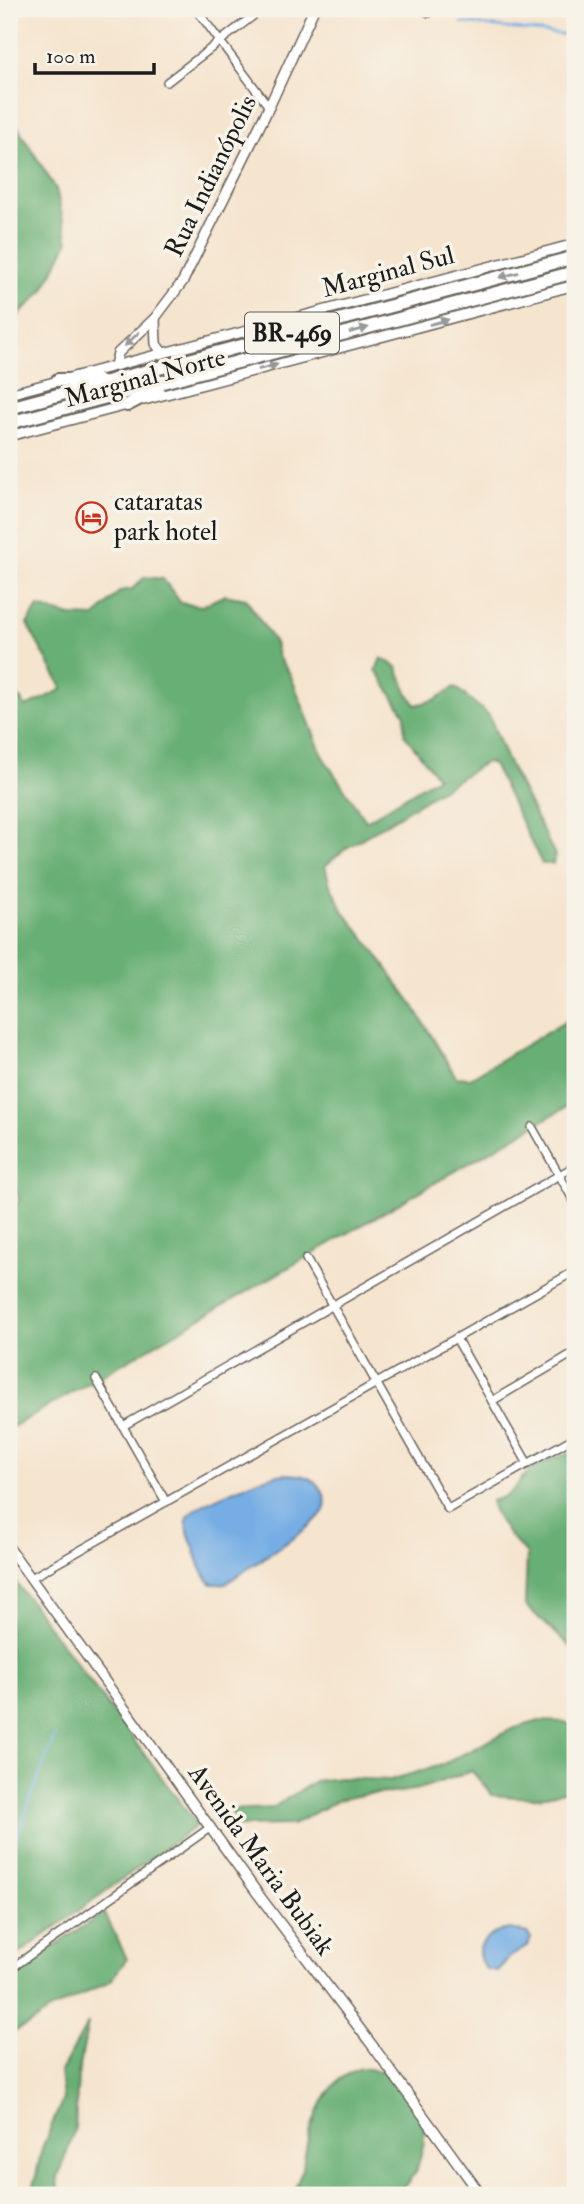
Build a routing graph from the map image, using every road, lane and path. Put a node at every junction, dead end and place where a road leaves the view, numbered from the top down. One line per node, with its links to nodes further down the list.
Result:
1 (196, 9): 4 (street)
2 (262, 9): 4 (street)
3 (314, 9): 6 (street, Rua Indianópolis)
4 (221, 41): 5 (street); 6 (street)
5 (167, 82)
6 (269, 107): 11 (street, Rua Indianópolis)
7 (575, 244): 12 (street, Marginal Sul / BR-469)
8 (575, 257): 15 (highway, BR-469, one-way to 15)
9 (575, 272): 14 (highway, BR-469, one-way to 9)
10 (575, 285): 18 (street, Marginal Norte, one-way to 10)
11 (155, 318): 12 (street); 13 (street, Rua Indianópolis, one-way to 13)
12 (162, 352): 13 (street, Marginal Sul / BR-469)
13 (115, 365): 16 (street, Marginal Sul / BR-469)
14 (180, 377): 18 (highway); 20 (highway, BR-469)
15 (118, 379): 16 (highway); 19 (highway, BR-469)
16 (58, 380): 17 (street, Marginal Sul / BR-469)
17 (9, 394)
18 (127, 405): 21 (street, Marginal Norte)
19 (9, 408)
20 (9, 423)
21 (9, 436)
22 (532, 1127): 24 (street)
23 (575, 1166): 24 (street)
24 (559, 1175): 25 (street); 28 (street)
25 (575, 1203)
26 (306, 1259): 28 (street)
27 (575, 1271): 29 (street)
28 (332, 1306): 32 (street); 34 (street)
29 (456, 1338): 32 (street); 33 (street)
30 (575, 1352): 33 (street)
31 (96, 1379): 34 (street)
32 (376, 1383): 36 (street); 37 (street)
33 (492, 1401): 36 (street)
34 (123, 1426): 37 (street)
35 (575, 1437): 36 (street)
36 (528, 1464)
37 (166, 1502): 39 (street)
38 (9, 1548): 39 (street, Avenida Maria Bubiak)
39 (31, 1578): 40 (street, Avenida Maria Bubiak)
40 (211, 1827): 41 (street); 42 (street, Avenida Maria Bubiak)
41 (9, 1970)
42 (481, 2195)

